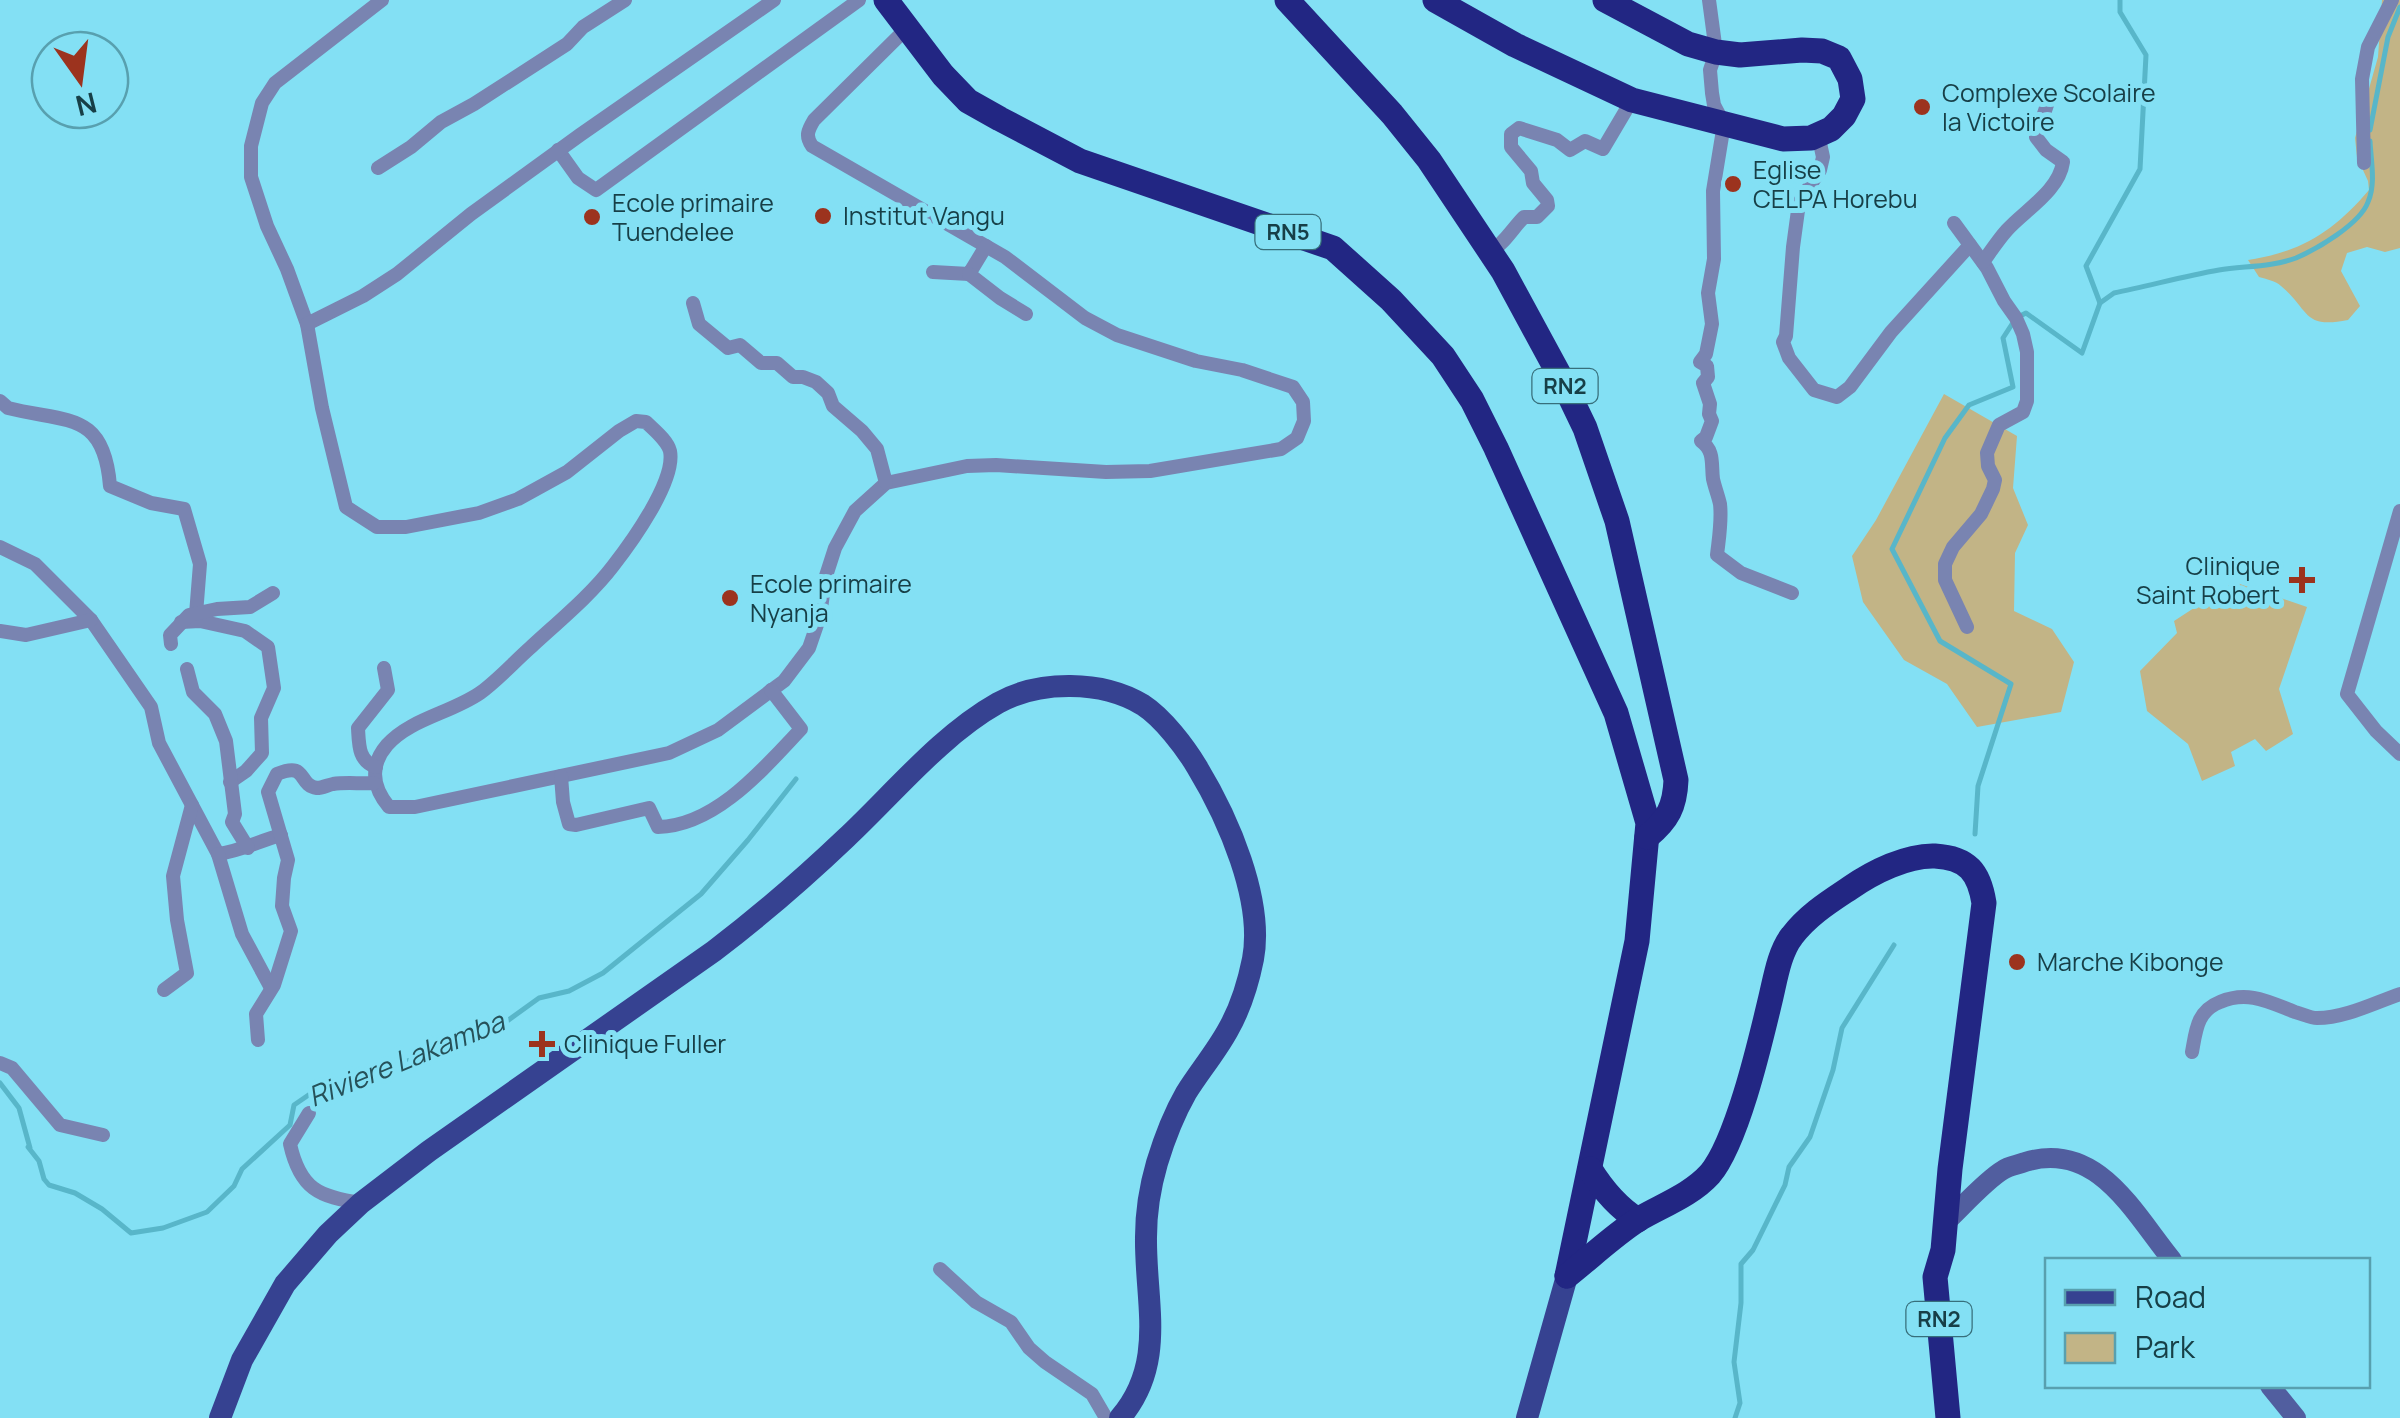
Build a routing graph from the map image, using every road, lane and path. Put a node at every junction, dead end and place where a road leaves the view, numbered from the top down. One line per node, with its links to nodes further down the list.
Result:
1 (382, 0): 29 (street)
2 (624, 0): 19 (street)
3 (774, 0): 17 (street)
4 (859, 0): 17 (street)
5 (886, 0): 11 (highway, RN5)
6 (1287, 0): 23 (highway, RN2)
7 (1435, 0): 13 (highway)
8 (1605, 0): 12 (highway)
9 (1709, 0): 12 (street)
10 (2392, 0): 18 (street)
11 (906, 29): 22 (street); 51 (highway, RN5)
12 (1716, 52): 15 (street); 16 (highway)
13 (1632, 100): 15 (highway); 23 (street)
14 (2048, 102): 24 (street)
15 (1724, 124): 16 (highway); 35 (street)
16 (1818, 134): 21 (street)
17 (558, 150): 29 (street)
18 (2364, 163)
19 (378, 168)
20 (1954, 222): 21 (street)
21 (1970, 245): 24 (street)
22 (986, 246): 26 (street); 31 (street)
23 (1490, 252): 51 (highway, RN2)
24 (1982, 262): 39 (street)
25 (933, 272): 26 (street)
26 (970, 274): 28 (street)
27 (693, 304): 31 (street)
28 (1026, 314)
29 (307, 324): 46 (street)
30 (0, 401): 36 (street)
31 (886, 484): 44 (street)
32 (2400, 511): 45 (street)
33 (0, 547): 37 (street)
34 (272, 592): 36 (street)
35 (1792, 593)
36 (196, 614): 38 (street)
37 (91, 620): 40 (street); 49 (street)
38 (181, 622): 41 (street); 48 (street)
39 (1967, 627)
40 (0, 631)
41 (170, 644)
42 (187, 668): 48 (street)
43 (384, 668): 46 (street)
44 (772, 690): 47 (street); 47 (street)
45 (2400, 754)
46 (375, 775): 47 (street); 50 (street)
47 (562, 776)
48 (230, 782): 52 (street)
49 (192, 805): 53 (street); 55 (street)
50 (281, 835): 52 (street); 54 (street)
51 (1647, 836): 62 (highway)
52 (248, 848): 53 (street)
53 (218, 854): 54 (street)
54 (272, 988): 57 (street)
55 (164, 990)
56 (2400, 994): 58 (street)
57 (258, 1040)
58 (2192, 1052)
59 (0, 1062): 61 (street)
60 (309, 1112): 63 (street)
61 (104, 1135)
62 (1590, 1169): 64 (highway); 68 (highway)
63 (361, 1203): 70 (main road); 72 (main road)
64 (1638, 1220): 65 (highway, RN2); 68 (highway, RN2)
65 (1946, 1222): 66 (street); 74 (highway, RN2)
66 (2170, 1258)
67 (940, 1269): 71 (street)
68 (1567, 1276): 73 (main road)
69 (2272, 1388): 75 (street)
70 (220, 1418)
71 (1106, 1418)
72 (1120, 1418)
73 (1528, 1418)
74 (1948, 1418)
75 (2296, 1418)

